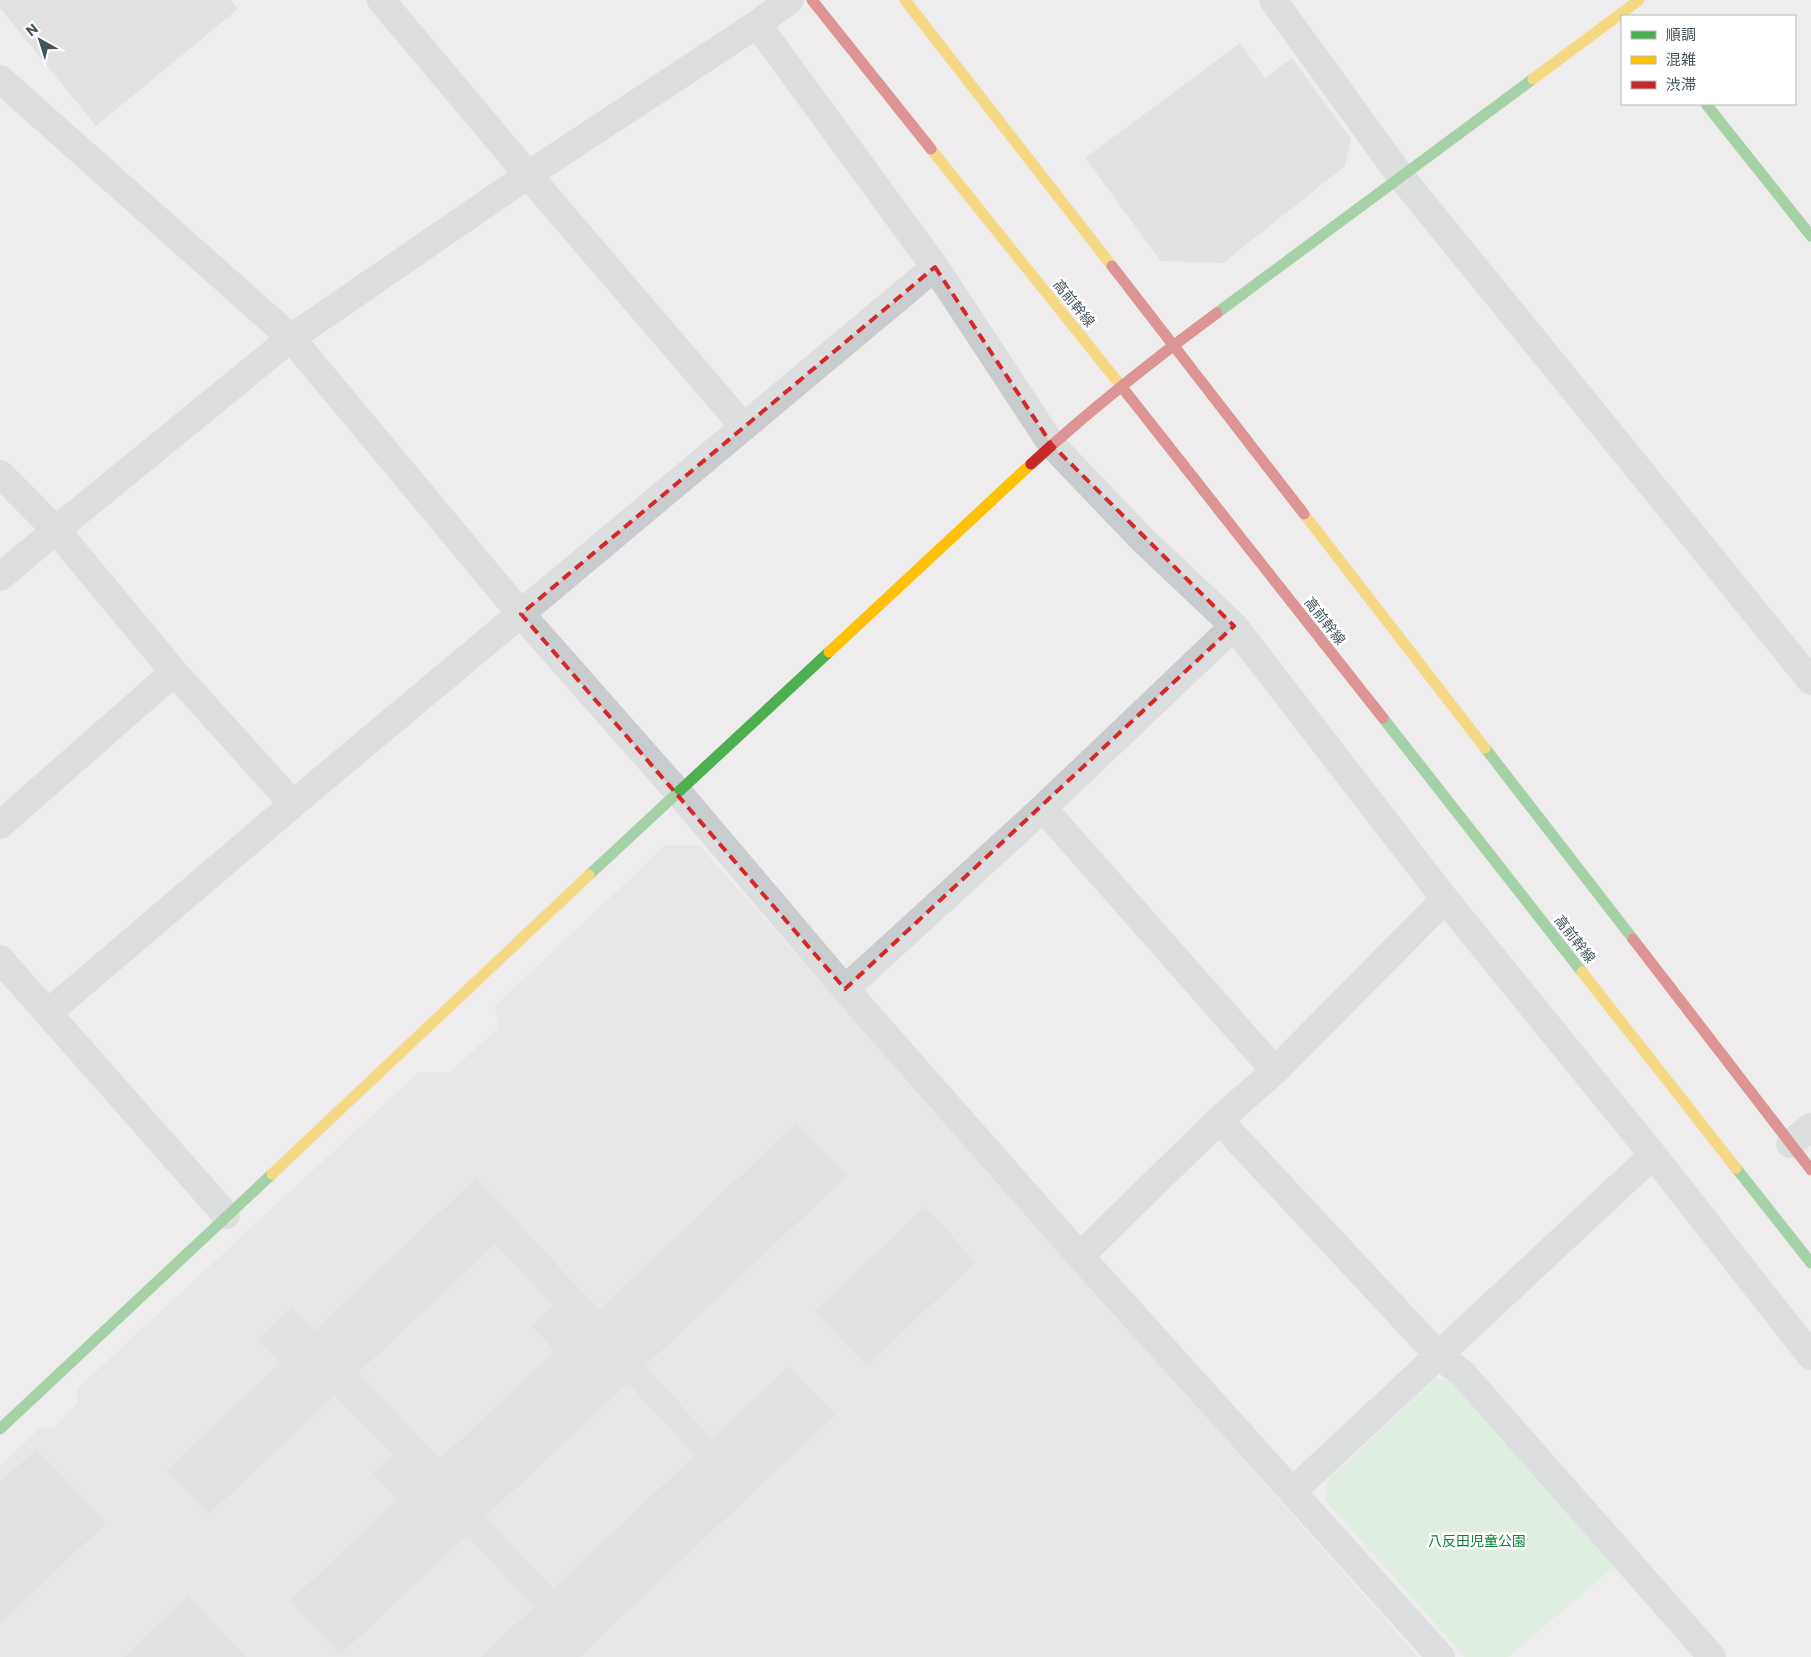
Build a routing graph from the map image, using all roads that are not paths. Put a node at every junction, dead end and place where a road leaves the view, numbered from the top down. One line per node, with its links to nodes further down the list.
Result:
1 (381, 0): 11 (street)
2 (790, 0): 8 (street)
3 (812, 0): 17 (street, 高前幹線)
4 (905, 0): 16 (street)
5 (1273, 0): 12 (street)
6 (1639, 0): 7 (street)
7 (1630, 8): 12 (street)
8 (757, 24): 11 (street); 14 (street)
9 (0, 79): 15 (street)
10 (1707, 105): 13 (street)
11 (528, 175): 15 (street); 18 (street)
12 (1402, 178): 16 (street); 26 (street)
13 (1811, 236)
14 (935, 267): 18 (street); 19 (street)
15 (291, 338): 21 (street); 23 (street)
16 (1174, 345): 17 (street); 38 (street)
17 (1123, 388): 19 (street); 43 (street, 高前幹線)
18 (744, 427): 23 (street)
19 (1052, 445): 24 (street); 27 (street)
20 (0, 474): 21 (street)
21 (56, 530): 22 (street); 25 (street)
22 (0, 577)
23 (521, 614): 27 (street); 28 (street)
24 (1234, 626): 29 (street); 31 (street)
25 (174, 672): 28 (street); 30 (street)
26 (1811, 681)
27 (678, 792): 33 (street); 41 (street)
28 (293, 804): 34 (street)
29 (1044, 808): 33 (street); 35 (street)
30 (0, 825)
31 (1445, 899): 35 (street); 39 (street)
32 (0, 959): 34 (street)
33 (846, 989): 42 (street)
34 (48, 1013): 41 (street)
35 (1275, 1070): 36 (street)
36 (1219, 1120): 42 (street); 44 (street)
37 (1811, 1127): 38 (street)
38 (1790, 1144): 40 (street)
39 (1653, 1155): 44 (street); 45 (street)
40 (1811, 1170)
41 (226, 1215): 46 (street)
42 (1080, 1256): 47 (street)
43 (1811, 1263)
44 (1439, 1356): 47 (street); 49 (street)
45 (1811, 1356)
46 (0, 1429)
47 (1293, 1492): 48 (street)
48 (1441, 1657)
49 (1712, 1657)

